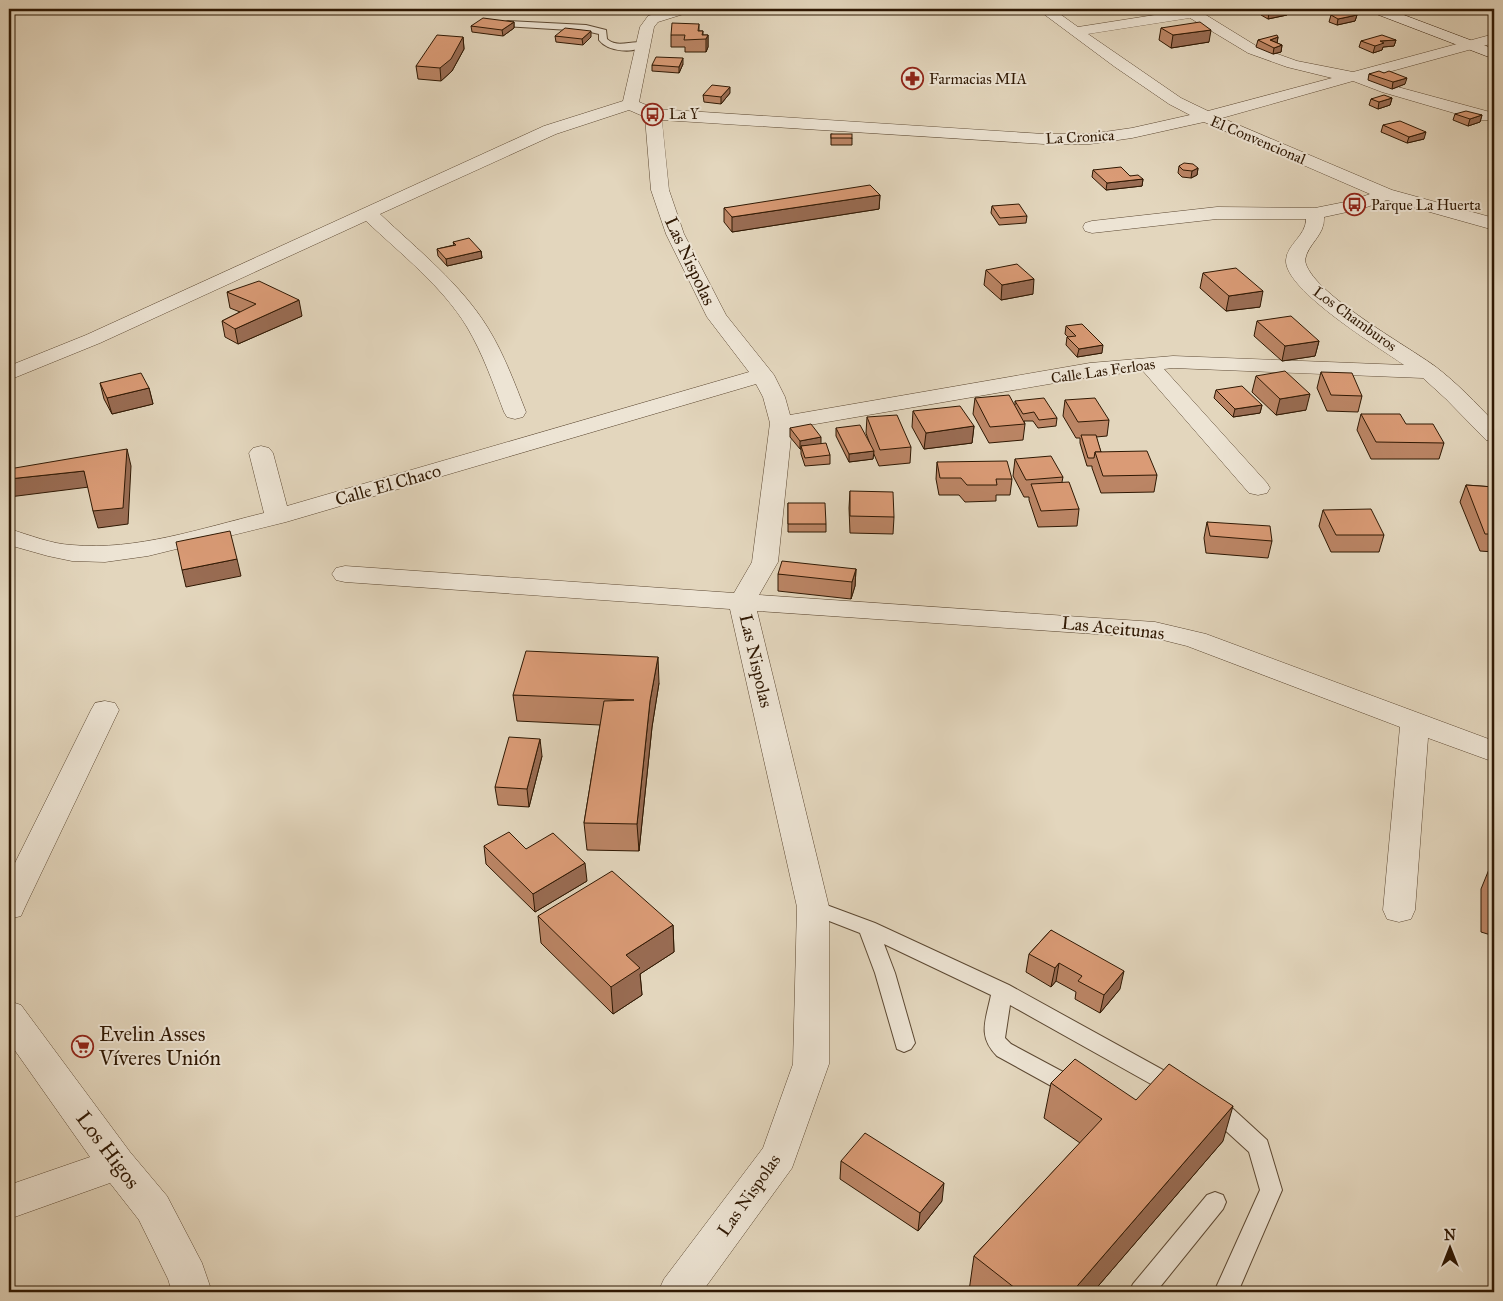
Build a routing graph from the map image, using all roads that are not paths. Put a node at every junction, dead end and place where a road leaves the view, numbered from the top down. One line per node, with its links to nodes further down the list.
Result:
1 (685, 9): 9 (street, Las Nispolas)
2 (1044, 9): 7 (street, El Convencional)
3 (1216, 9): 5 (street)
4 (1376, 9): 10 (street)
5 (1189, 11): 7 (street); 12 (street)
6 (508, 24): 9 (lane)
7 (1075, 32): 15 (street, El Convencional)
8 (1494, 38): 10 (street, La Cronica)
9 (642, 45): 13 (street, Las Nispolas)
10 (1472, 46): 11 (street); 12 (street, La Cronica)
11 (1494, 54)
12 (1356, 77): 14 (street); 15 (street, La Cronica)
13 (642, 109): 15 (street, La Cronica); 17 (street); 24 (street, Las Nispolas)
14 (1484, 116)
15 (1206, 117): 16 (street, El Convencional)
16 (1386, 194): 18 (street); 19 (street, El Convencional)
17 (369, 214): 23 (street); 25 (street)
18 (1315, 214): 20 (street); 22 (street, Los Chamburos)
19 (1494, 224)
20 (1092, 226)
21 (1147, 364): 22 (street, Calle Las Ferloas); 26 (street, Calle Las Ferloas); 29 (street)
22 (1429, 372): 27 (street, Los Chamburos)
23 (9, 374)
24 (763, 374): 26 (street, Las Nispolas); 30 (street, Calle El Chaco)
25 (515, 412)
26 (781, 422): 33 (street, Las Nispolas)
27 (1494, 435)
28 (261, 453): 30 (street)
29 (1258, 488)
30 (277, 517): 31 (street, Calle El Chaco)
31 (9, 537)
32 (345, 574): 33 (street, Las Aceitunas)
33 (742, 602): 35 (street, Las Aceitunas); 38 (street, Las Nispolas)
34 (106, 710): 37 (street)
35 (1415, 723): 36 (street, Las Aceitunas); 39 (street)
36 (1494, 752)
37 (9, 907)
38 (813, 908): 40 (lane); 49 (street, Las Nispolas)
39 (1399, 910)
40 (868, 928): 41 (lane); 43 (lane)
41 (1002, 992): 44 (lane); 51 (lane)
42 (9, 1015): 45 (street, Los Higos)
43 (904, 1043)
44 (1072, 1086)
45 (117, 1164): 46 (street); 48 (street, Los Higos)
46 (9, 1202)
47 (1215, 1202): 50 (lane)
48 (192, 1292)
49 (678, 1292)
50 (1141, 1292)
51 (1226, 1292)

